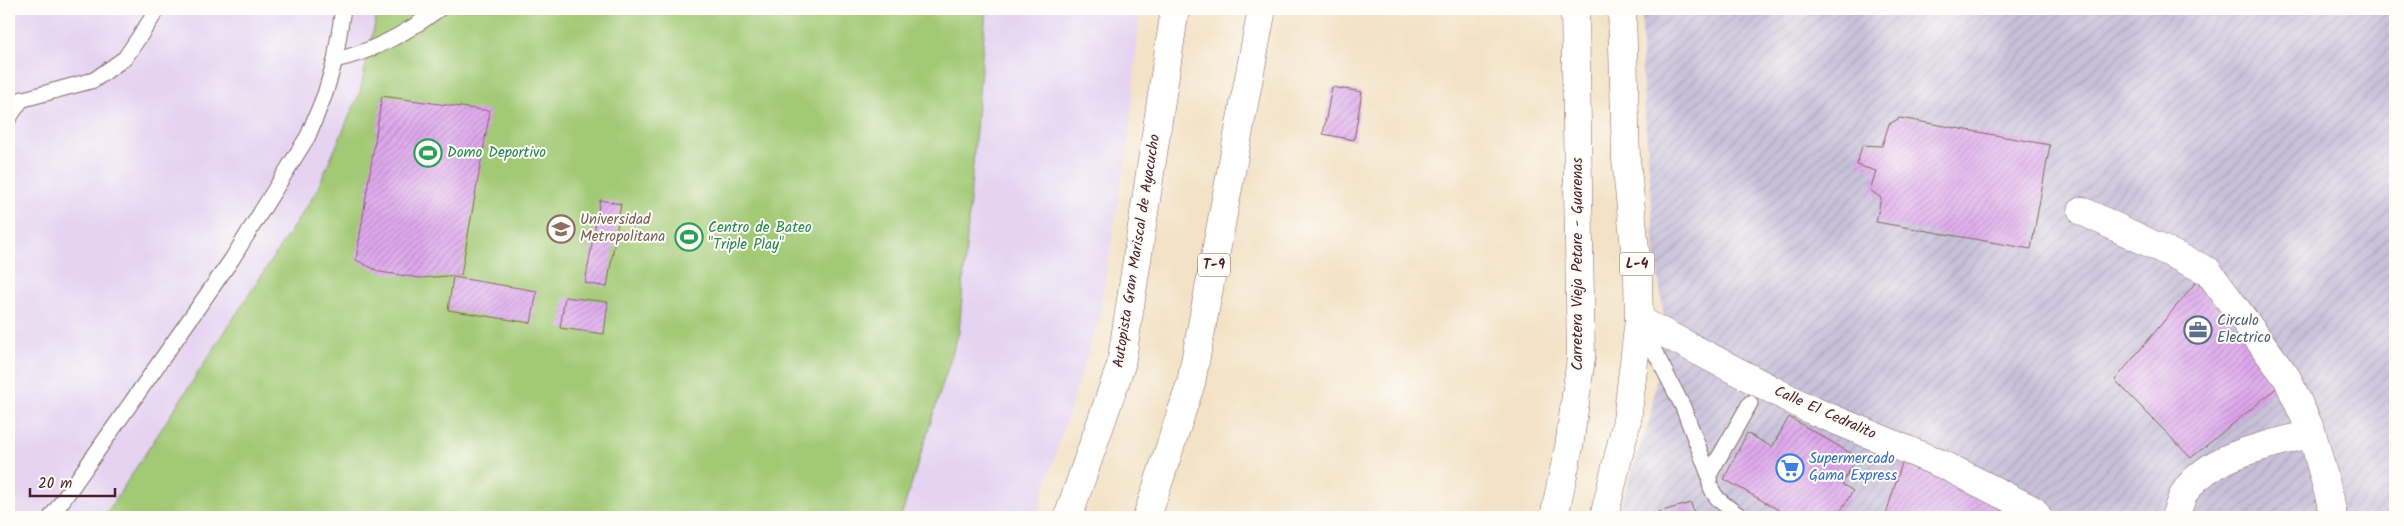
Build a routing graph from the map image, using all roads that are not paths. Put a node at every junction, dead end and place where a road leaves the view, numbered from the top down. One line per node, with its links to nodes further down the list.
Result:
1 (158, 9): 9 (lane)
2 (344, 9): 8 (lane)
3 (439, 9): 8 (lane)
4 (1175, 9): 17 (main road, Autopista Gran Mariscal de Ayacucho)
5 (1262, 9): 18 (main road, T-9)
6 (1575, 9): 19 (main road, Carretera Vieja Petare - Guarenas)
7 (1622, 9): 12 (main road, L-4)
8 (335, 60): 16 (lane)
9 (15, 101): 10 (lane)
10 (9, 118)
11 (2082, 211): 14 (main road)
12 (1638, 320): 15 (lane); 20 (main road, L-4); 22 (main road, Calle El Cedralito)
13 (1750, 403): 15 (lane)
14 (2312, 433): 23 (main road); 24 (main road)
15 (1709, 475): 21 (lane)
16 (52, 517)
17 (1068, 517)
18 (1147, 517)
19 (1554, 517)
20 (1604, 517)
21 (1741, 517)
22 (2038, 517)
23 (2176, 517)
24 (2333, 517)

